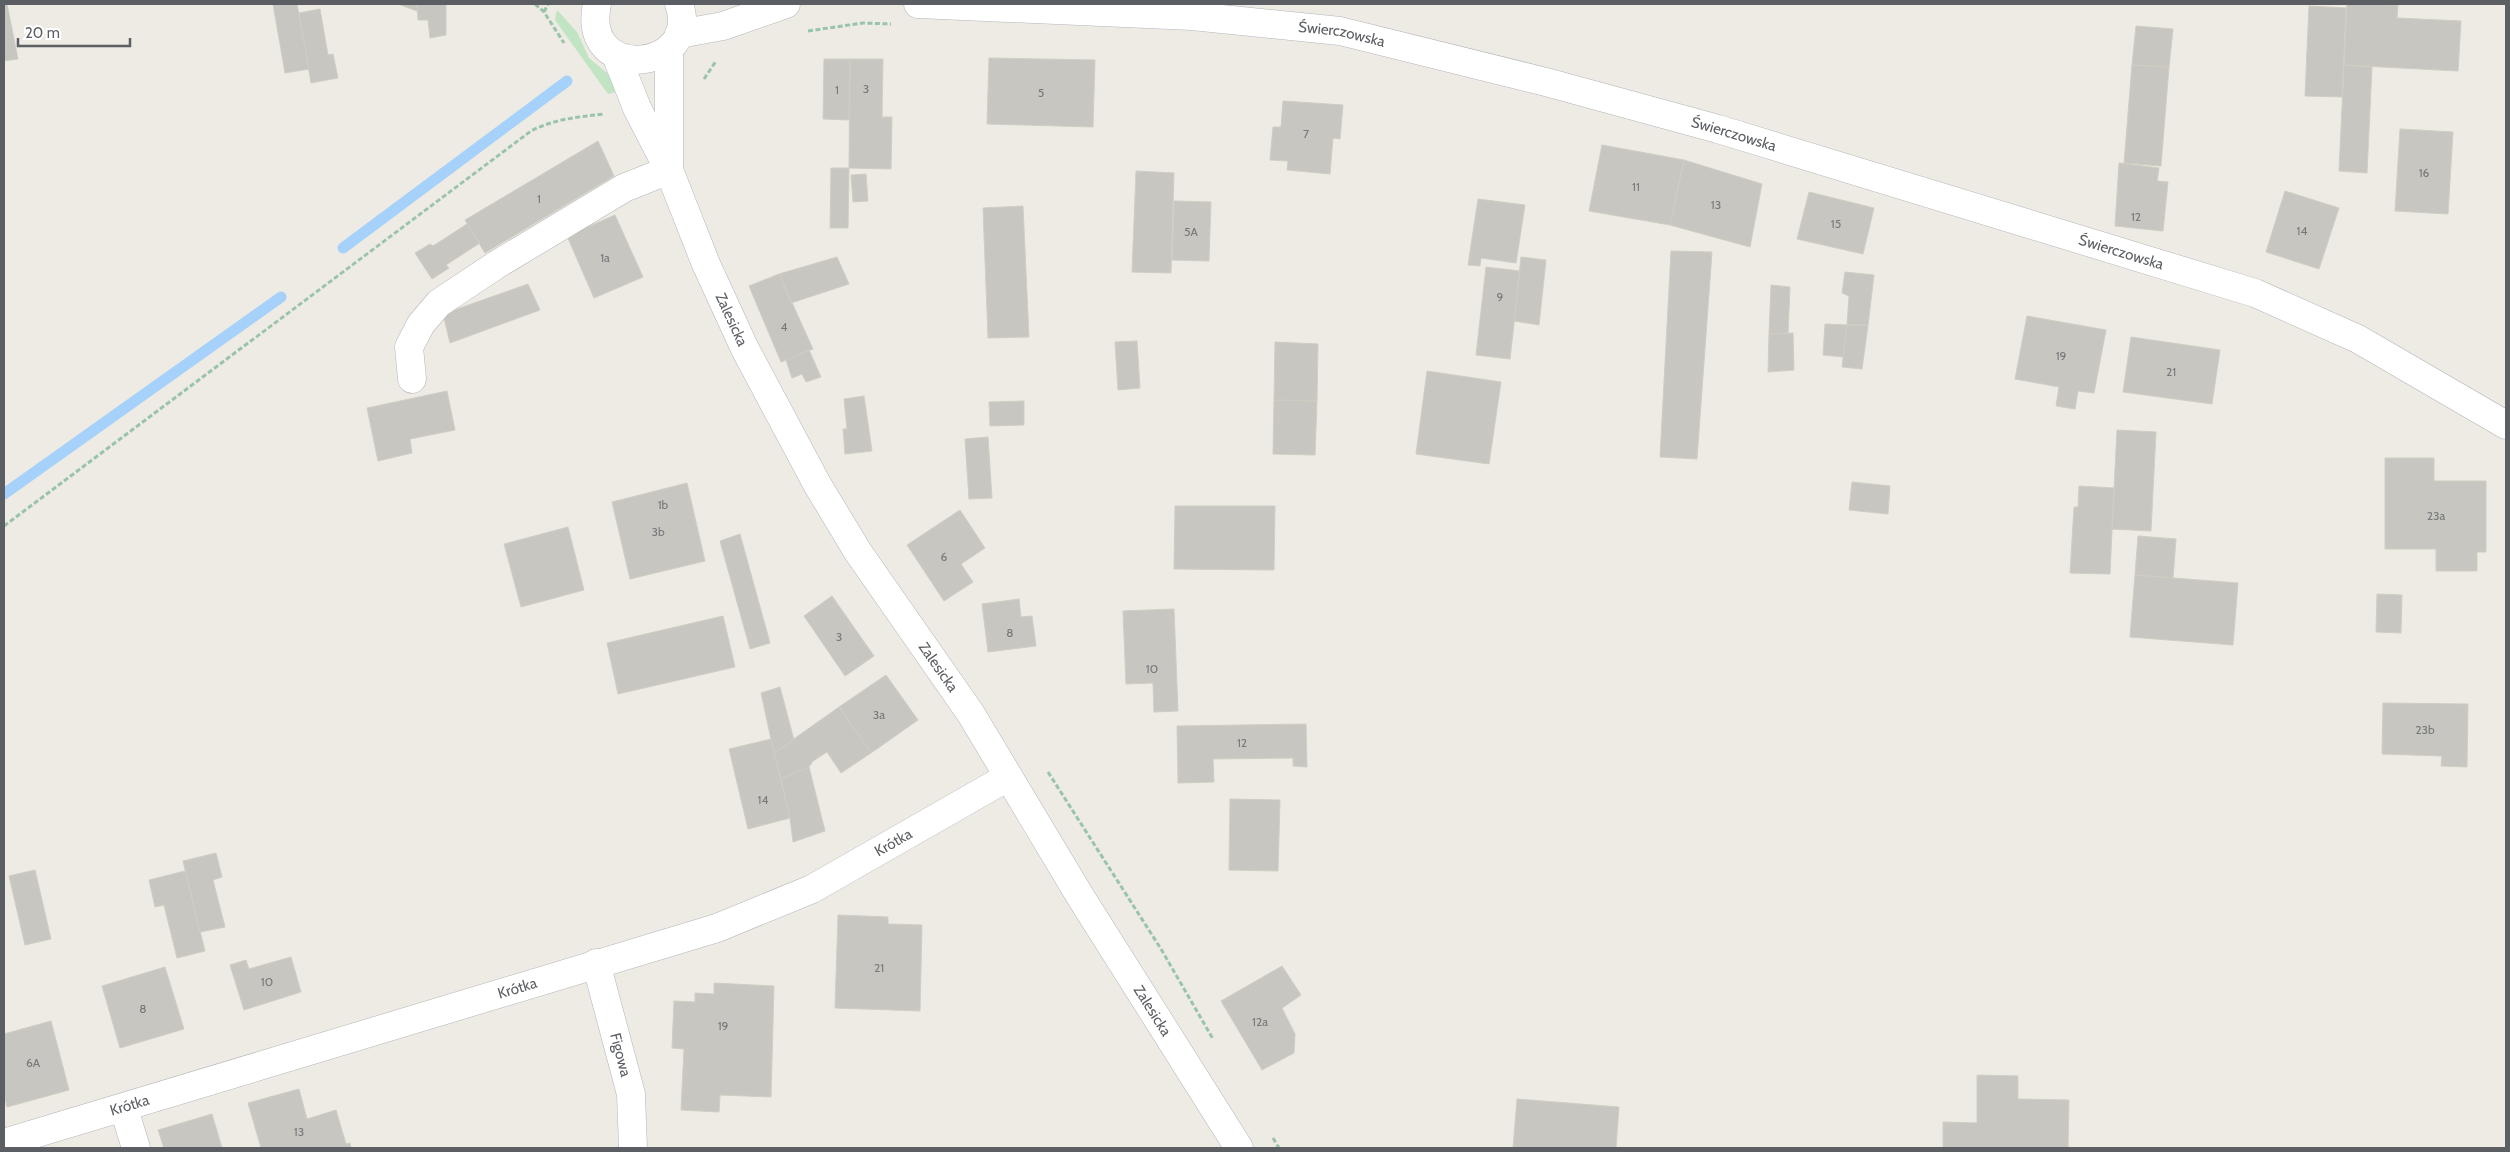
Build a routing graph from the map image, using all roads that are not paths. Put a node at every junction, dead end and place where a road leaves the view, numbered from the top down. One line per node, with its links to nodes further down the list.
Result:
1 (574, 4): 5 (street)
2 (679, 4): 6 (street, Zalesicka)
3 (786, 4): 6 (street)
4 (919, 4): 10 (street, Świerczowska)
5 (596, 16): 7 (street)
6 (674, 42): 7 (street); 8 (street, Zalesicka)
7 (616, 55): 8 (street, Zalesicka)
8 (669, 170): 9 (street); 11 (street, Zalesicka)
9 (412, 379)
10 (2506, 425)
11 (1008, 777): 12 (street, Krótka); 17 (street, Zalesicka)
12 (596, 963): 13 (street, Krótka); 16 (street, Figowa)
13 (124, 1108): 14 (street, Krótka); 15 (street)
14 (4, 1143)
15 (136, 1148)
16 (633, 1148)
17 (1239, 1148)

